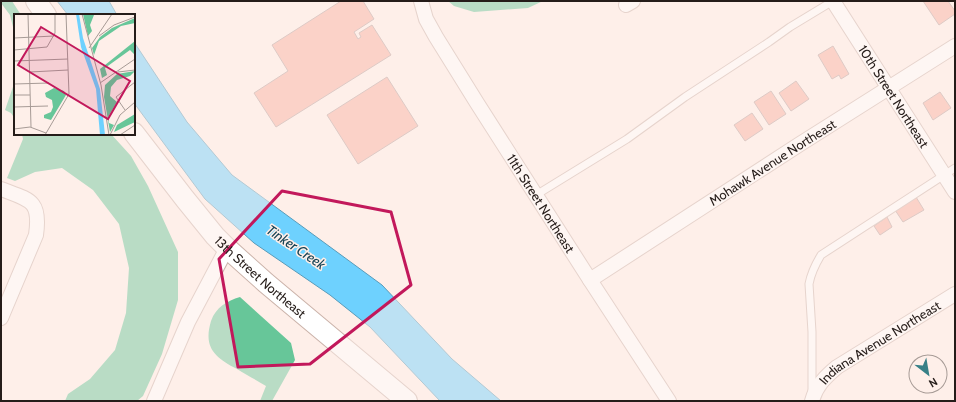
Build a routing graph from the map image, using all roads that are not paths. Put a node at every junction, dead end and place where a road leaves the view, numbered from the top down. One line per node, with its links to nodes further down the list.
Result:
1 (36, 1): 4 (street)
2 (421, 1): 11 (street, 11th Street Northeast)
3 (833, 1): 6 (street, 10th Street Northeast); 11 (lane)
4 (45, 14)
5 (955, 46): 6 (street, Mohawk Avenue Northeast)
6 (889, 89): 8 (street, 10th Street Northeast); 13 (street, Mohawk Avenue Northeast)
7 (135, 134): 12 (street, 13th Street Northeast)
8 (949, 172): 10 (street, 10th Street Northeast); 16 (lane)
9 (1, 189): 15 (street)
10 (955, 192)
11 (536, 195): 13 (street, 11th Street Northeast)
12 (227, 248): 17 (street); 18 (street, 13th Street Northeast)
13 (590, 280): 19 (street, 11th Street Northeast)
14 (955, 294): 16 (street, Indiana Avenue Northeast)
15 (1, 318)
16 (812, 400)
17 (154, 401)
18 (407, 401)
19 (669, 401)

